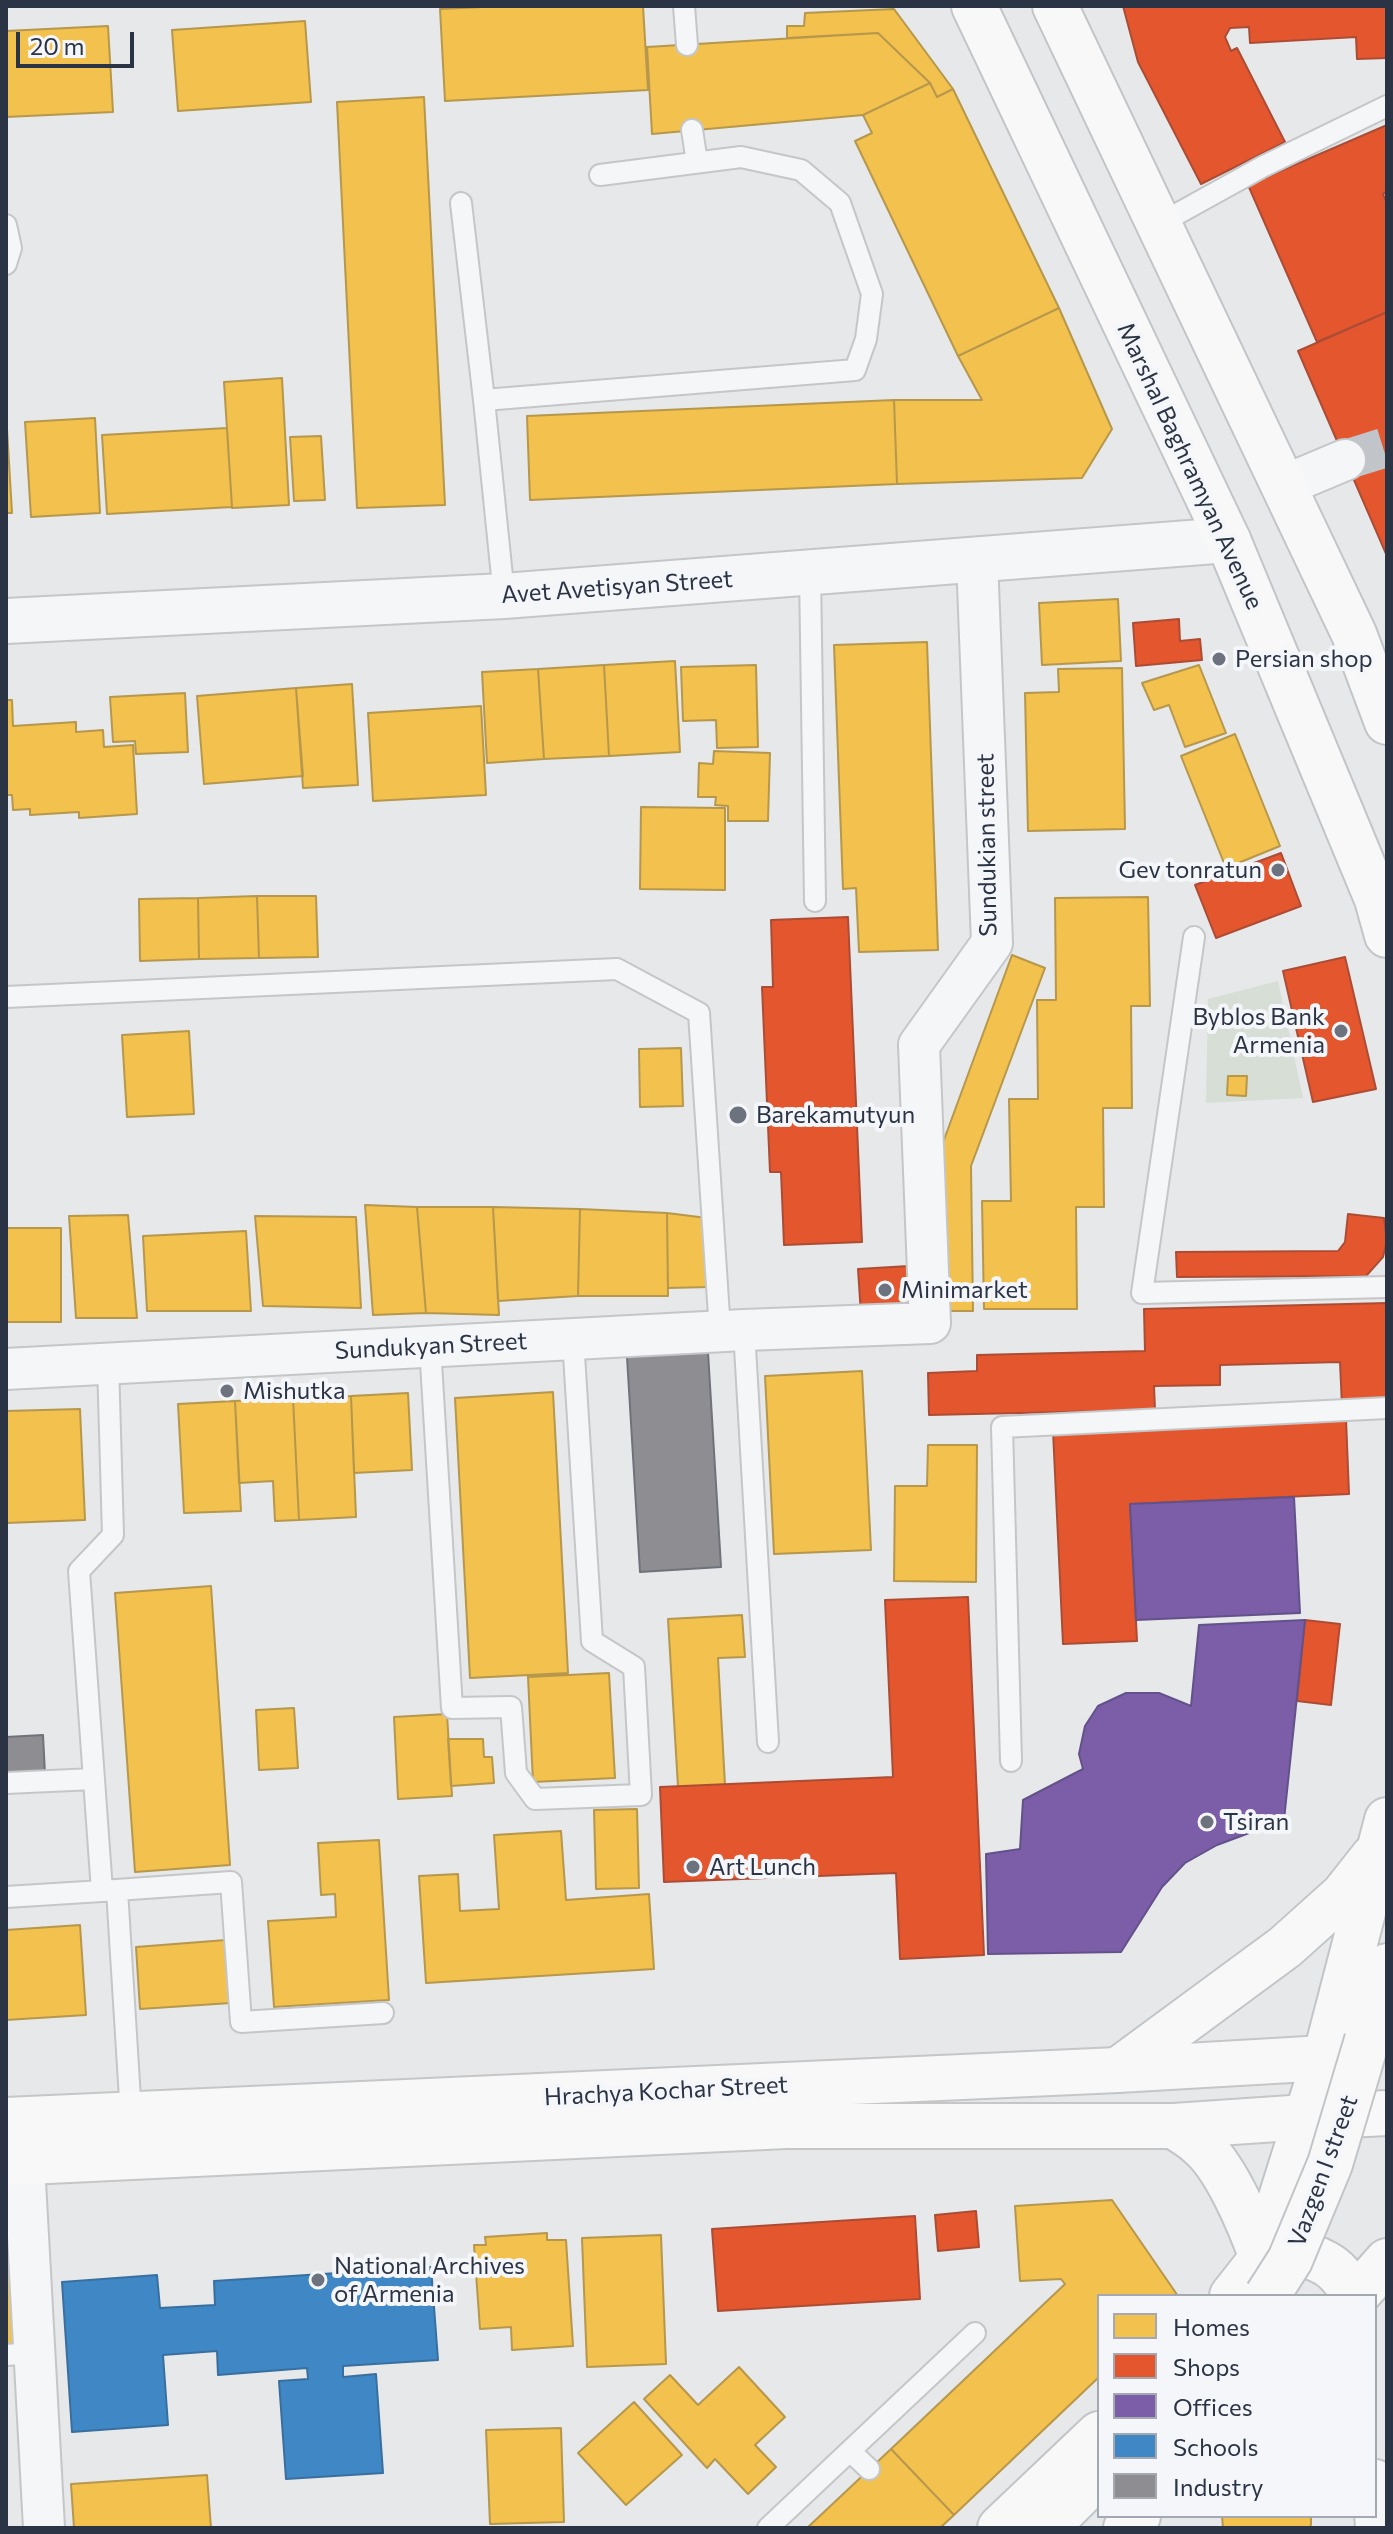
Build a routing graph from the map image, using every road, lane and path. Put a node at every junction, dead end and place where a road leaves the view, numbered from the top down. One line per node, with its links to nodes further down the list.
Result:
1 (684, 6): 4 (lane)
2 (974, 6): 16 (main road, Marshal Baghramyan Avenue)
3 (1055, 6): 10 (main road)
4 (687, 45)
5 (1387, 106): 10 (lane)
6 (692, 130): 7 (lane)
7 (697, 162): 8 (lane); 13 (lane)
8 (600, 175)
9 (461, 203): 13 (lane)
10 (1159, 224): 15 (main road)
11 (6, 225): 12 (lane)
12 (6, 264)
13 (484, 400): 19 (lane)
14 (1345, 460): 15 (street)
15 (1283, 486): 21 (main road)
16 (1228, 540): 17 (street, Avet Avetisyan Street); 23 (main road, Marshal Baghramyan Avenue)
17 (977, 559): 18 (street, Avet Avetisyan Street); 27 (street, Sundukian street)
18 (810, 572): 19 (street, Avet Avetisyan Street); 22 (lane)
19 (504, 596): 20 (street, Avet Avetisyan Street)
20 (6, 621)
21 (1387, 722)
22 (815, 901)
23 (1387, 935)
24 (1194, 937): 26 (lane)
25 (6, 997): 27 (lane)
26 (1387, 1287)
27 (732, 1331): 28 (street, Sundukyan Street); 33 (lane)
28 (573, 1339): 29 (street, Sundukyan Street); 29 (lane)
29 (430, 1346): 30 (street, Sundukyan Street)
30 (108, 1363): 31 (street, Sundukyan Street); 35 (lane)
31 (6, 1369)
32 (1387, 1408): 34 (lane)
33 (768, 1742)
34 (1011, 1761)
35 (94, 1779): 36 (lane); 38 (lane)
36 (6, 1783)
37 (1385, 1844): 43 (main road); 44 (main road)
38 (110, 1890): 39 (lane); 41 (lane); 46 (lane)
39 (6, 1897)
40 (1387, 1966): 42 (main road)
41 (383, 2013)
42 (1380, 2056): 43 (main road, Hrachya Kochar Street); 52 (main road, Vazgen I street, bridge); 54 (main road, Vazgen I street)
43 (1325, 2058): 44 (main road, Hrachya Kochar Street); 47 (main road)
44 (1118, 2070): 46 (main road, Hrachya Kochar Street)
45 (1387, 2113): 47 (main road, Hrachya Kochar Street)
46 (131, 2115): 48 (main road, Hrachya Kochar Street)
47 (1306, 2117): 49 (main road, Hrachya Kochar Street); 52 (main road)
48 (6, 2120)
49 (1174, 2126): 50 (main road, Hrachya Kochar Street); 52 (main road)
50 (15, 2163): 58 (street)
51 (1387, 2261): 56 (main road)
52 (1264, 2277): 53 (main road, Vazgen I street); 55 (main road)
53 (1235, 2294)
54 (1296, 2294)
55 (1355, 2294)
56 (1358, 2294)
57 (975, 2333): 60 (lane)
58 (20, 2354): 64 (street)
59 (1097, 2436): 66 (main road)
60 (850, 2451): 61 (lane); 65 (lane)
61 (869, 2469)
62 (1097, 2477): 67 (main road)
63 (1097, 2511): 68 (main road)
64 (44, 2528)
65 (768, 2528)
66 (1000, 2528)
67 (1046, 2528)
68 (1080, 2528)

